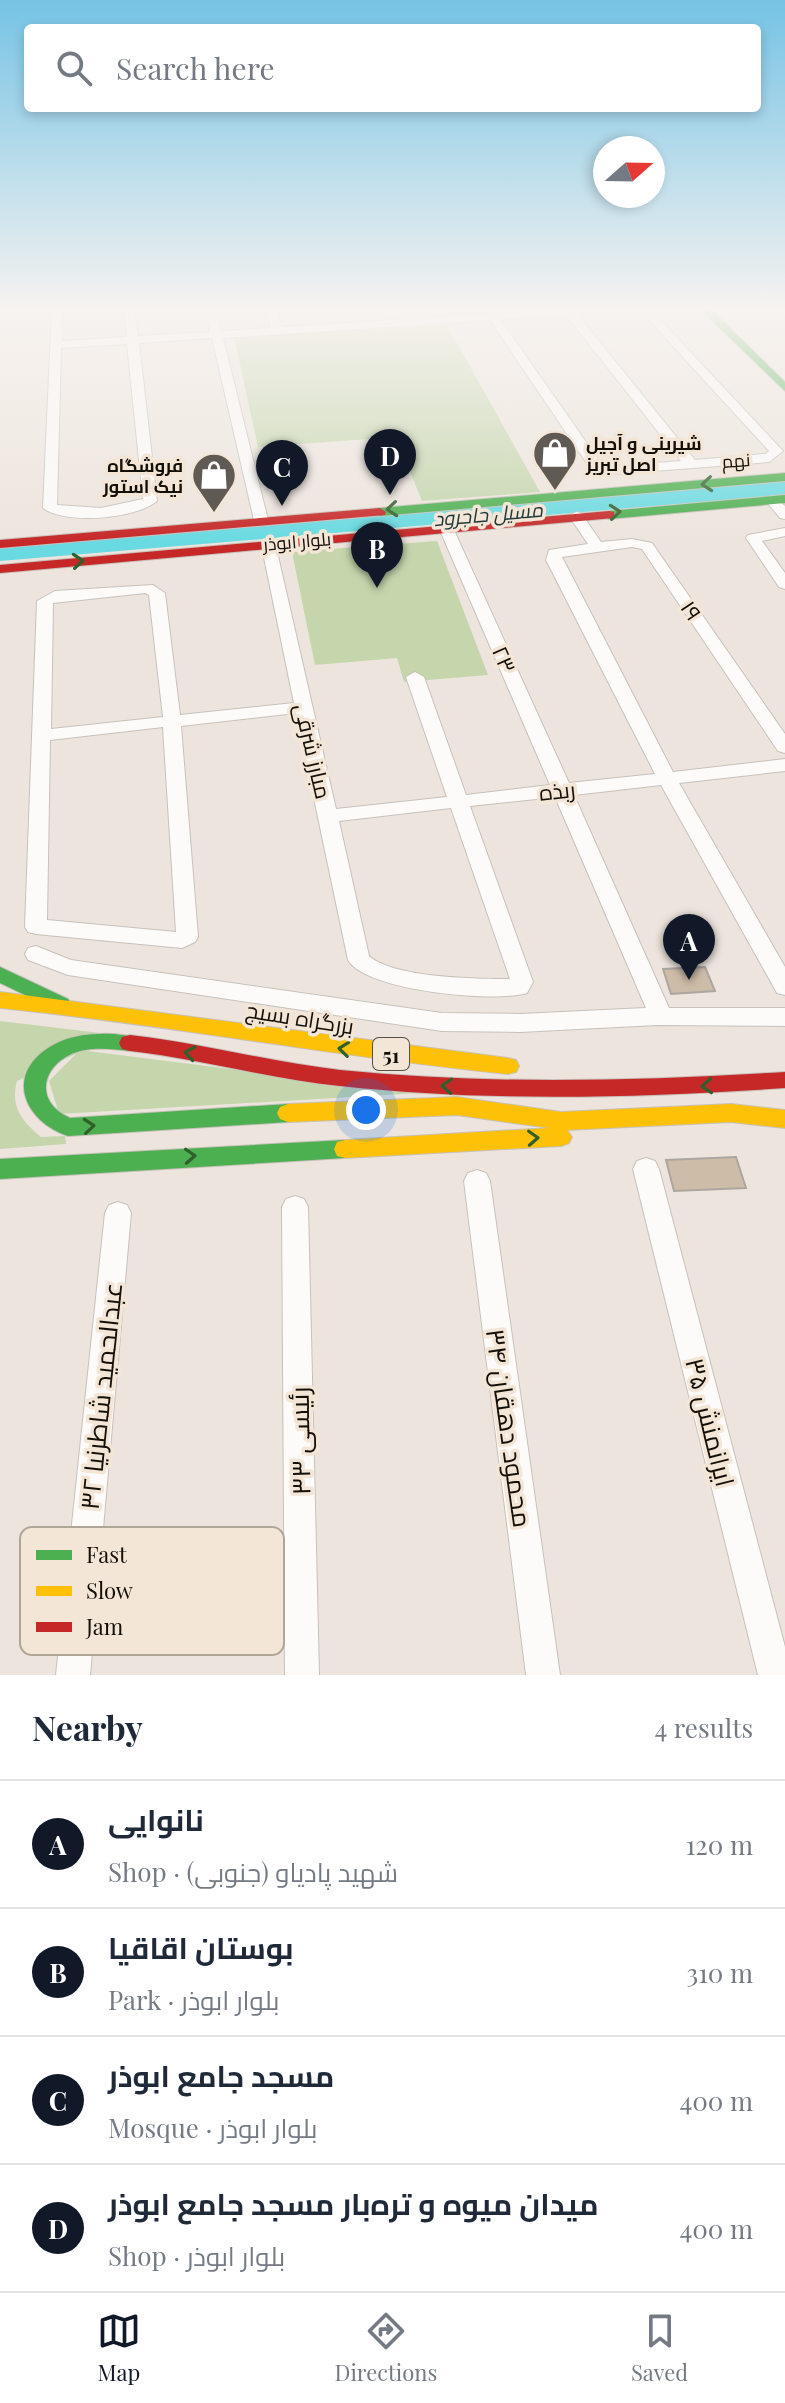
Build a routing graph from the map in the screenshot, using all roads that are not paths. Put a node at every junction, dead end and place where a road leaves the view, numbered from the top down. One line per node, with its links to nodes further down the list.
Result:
1 (54, 386): 2 (street)
2 (138, 386)
3 (229, 386): 12 (street)
4 (541, 386): 7 (street, نهم)
5 (629, 386): 7 (street)
6 (716, 386): 7 (street, نهم)
7 (691, 464)
8 (785, 477): 12 (main road, بلوار ابوذر, one-way to 12)
9 (778, 500): 10 (street); 11 (main road, بلوار ابوذر, one-way to 9)
10 (785, 515)
11 (576, 516): 13 (main road, بلوار ابوذر); 17 (street)
12 (261, 520): 16 (main road, بلوار ابوذر)
13 (446, 528): 15 (main road, بلوار ابوذر); 27 (street, ۲۳)
14 (785, 532): 19 (street)
15 (268, 543): 18 (main road, بلوار ابوذر, one-way to 15); 21 (street, مبارز شرقی)
16 (2, 545)
17 (597, 547): 24 (street, ۱۹); 26 (street, ۱۹)
18 (1, 568)
19 (785, 584)
20 (415, 677): 28 (street)
21 (304, 707): 22 (street); 29 (street, مبارز شرقی)
22 (172, 721): 23 (street); 23 (street); 23 (street)
23 (43, 735)
24 (785, 747)
25 (785, 765): 26 (street, ربذه)
26 (667, 778): 27 (street, ربذه); 32 (street)
27 (564, 790): 28 (street, ربذه); 35 (street, ۲۳)
28 (457, 802): 29 (street, ربذه); 29 (street, مبارز شرقی)
29 (329, 816)
30 (36, 954): 35 (street)
31 (0, 974): 34 (main road)
32 (785, 987)
33 (0, 1000): 34 (main road, بزرگراه بسیج / 51)
34 (61, 1004): 38 (main road, بزرگراه بسیج / 51, one-way to 34)
35 (657, 1016): 36 (street)
36 (785, 1017)
37 (785, 1062): 39 (main road)
38 (525, 1068)
39 (553, 1070)
40 (785, 1080): 41 (main road, one-way to 41)
41 (785, 1120): 42 (main road, one-way to 41)
42 (0, 1169)
43 (646, 1169): 52 (street, ایرانمنش ۳۵)
44 (477, 1181): 51 (street, محمود دهقان ۳۴)
45 (295, 1207): 50 (street, رئیسی ۳۳)
46 (118, 1213): 47 (street, عبدالحمید شاطرنیا ۳۲)
47 (87, 1527)
48 (75, 1655): 49 (street, عبدالحمید شاطرنیا ۳۲)
49 (73, 1675)
50 (302, 1675)
51 (543, 1675)
52 (775, 1675)

